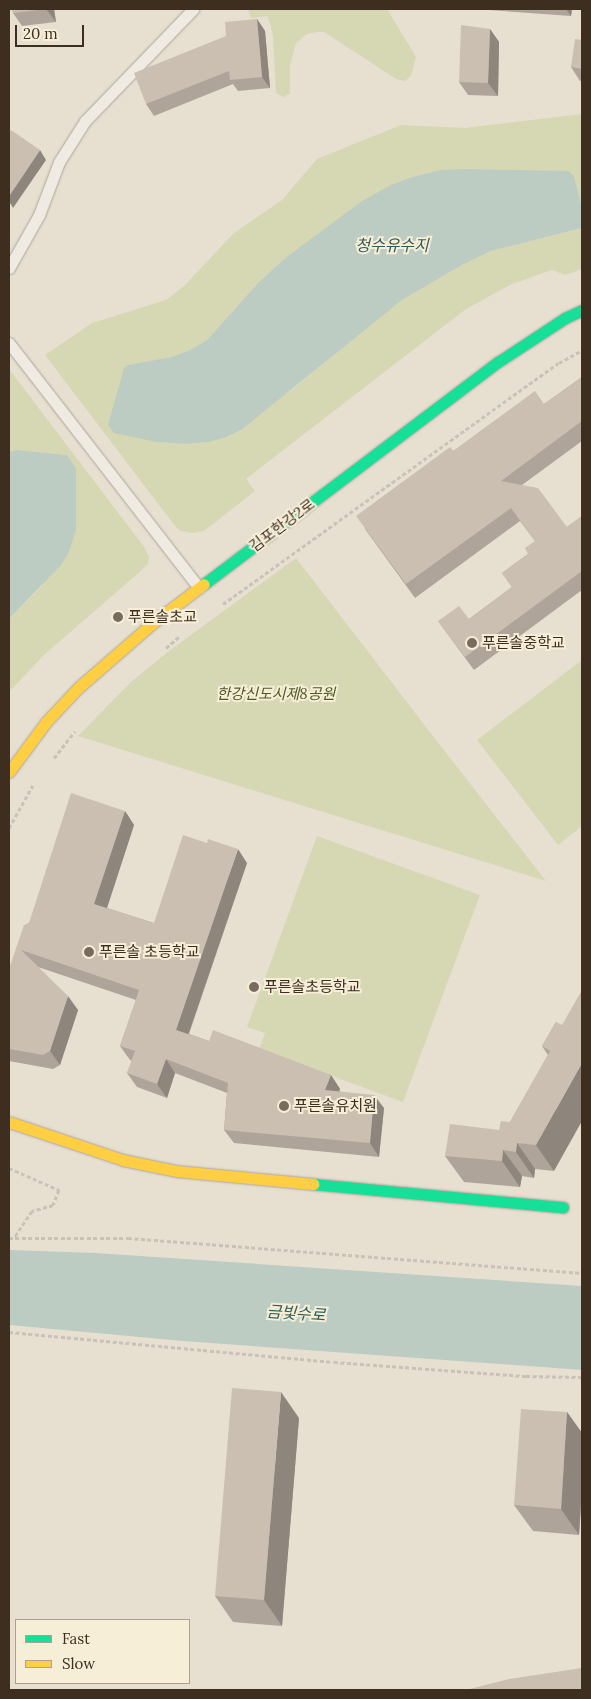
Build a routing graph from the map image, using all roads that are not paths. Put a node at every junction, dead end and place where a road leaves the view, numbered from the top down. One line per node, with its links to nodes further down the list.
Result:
1 (193, 9): 2 (lane)
2 (9, 268)
3 (582, 310): 5 (street, 김포한강2로)
4 (9, 343): 5 (lane)
5 (199, 588): 6 (street, 김포한강2로)
6 (9, 772)
7 (9, 1122): 8 (street)
8 (563, 1206)

